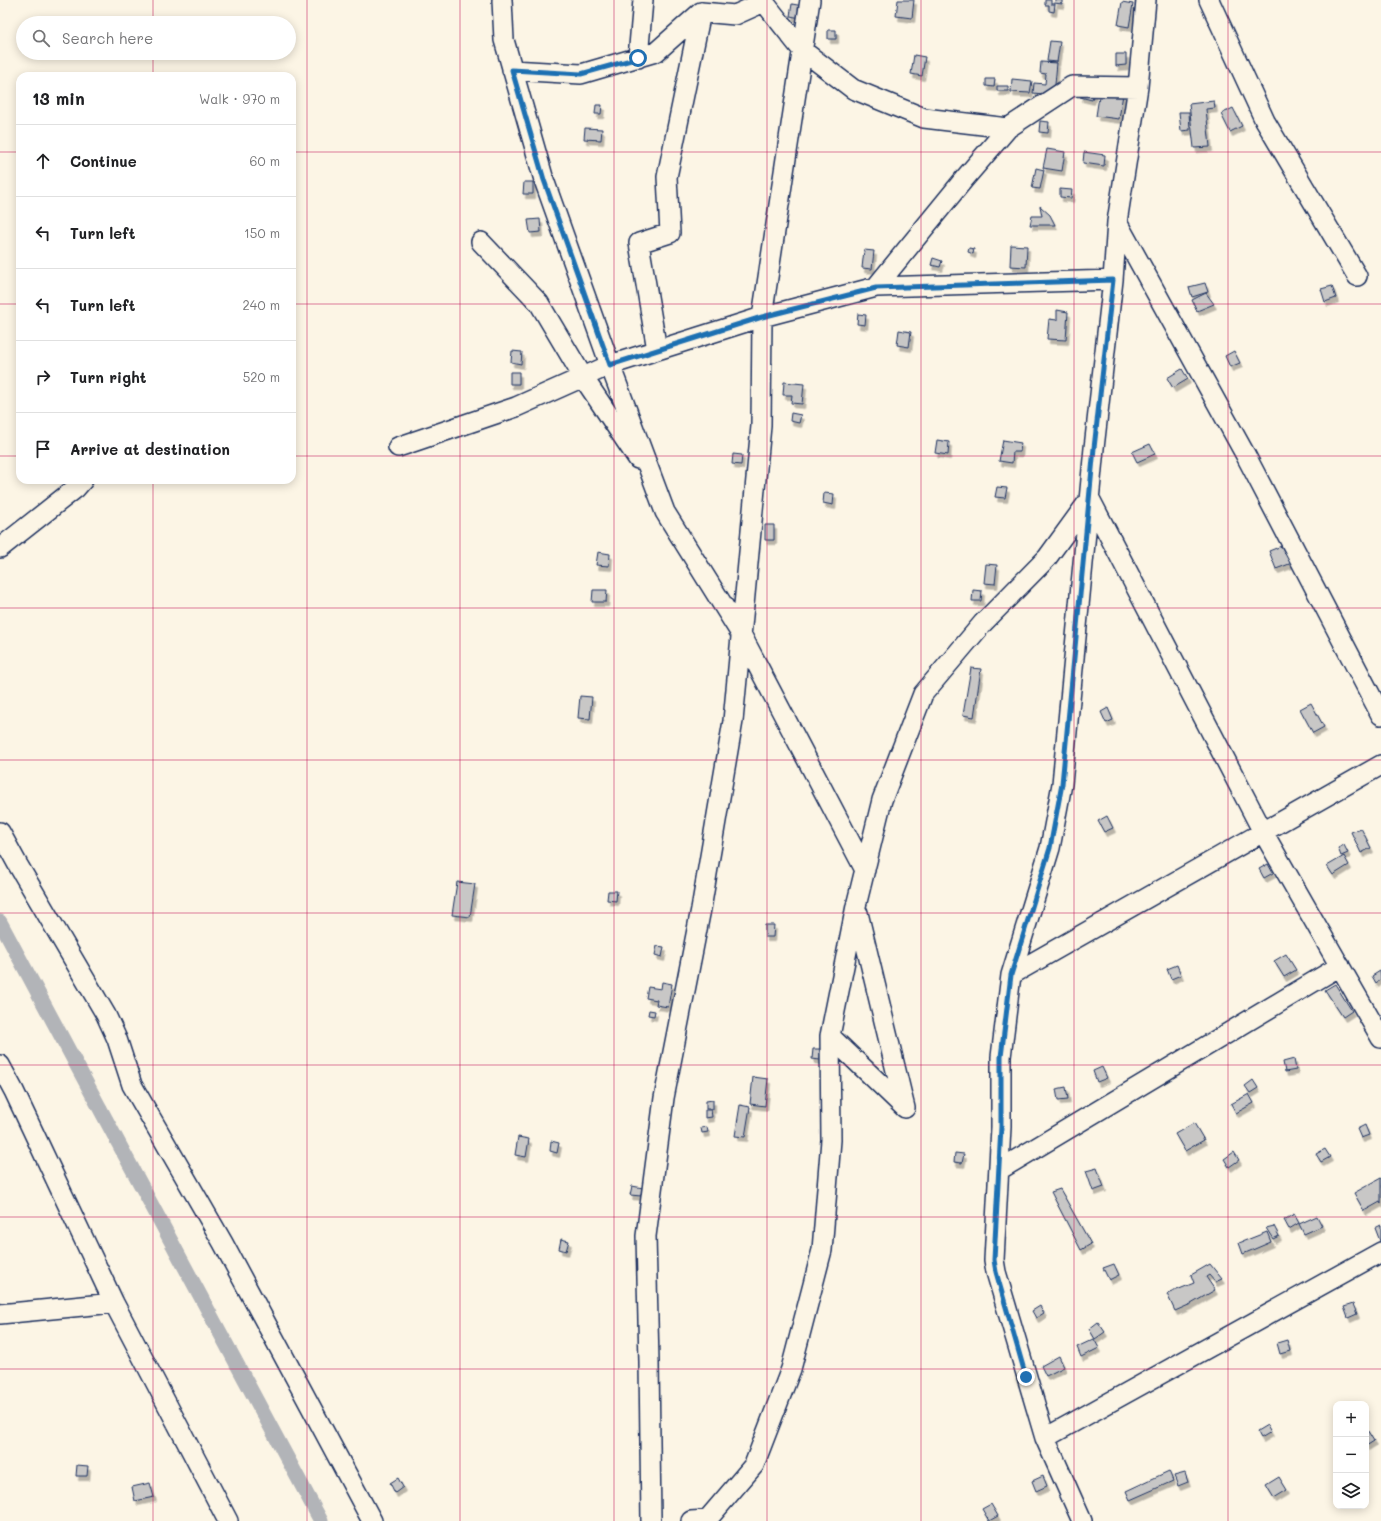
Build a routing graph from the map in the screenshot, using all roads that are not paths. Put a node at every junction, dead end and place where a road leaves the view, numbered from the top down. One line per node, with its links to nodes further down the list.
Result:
1 (502, 0): 9 (street)
2 (643, 0): 8 (street)
3 (810, 0): 7 (street)
4 (1146, 0): 10 (street)
5 (1209, 0): 14 (street)
6 (701, 12): 7 (street); 8 (street); 18 (street)
7 (802, 50): 11 (street); 17 (street)
8 (638, 58): 9 (street)
9 (512, 70): 19 (street)
10 (1138, 87): 11 (street); 12 (street)
11 (1008, 128): 16 (street)
12 (1117, 222): 15 (street); 27 (street)
13 (481, 242): 20 (street)
14 (1357, 276)
15 (1113, 280): 16 (street); 24 (street)
16 (876, 288): 17 (street)
17 (762, 317): 18 (street); 26 (street)
18 (657, 350): 19 (street)
19 (610, 365): 20 (street); 23 (street)
20 (583, 377): 21 (street); 23 (street)
21 (398, 447)
22 (80, 484): 25 (street)
23 (655, 485): 26 (street)
24 (1090, 499): 30 (street); 31 (street); 34 (street)
25 (0, 548)
26 (741, 634): 31 (street); 45 (street)
27 (1381, 715)
28 (1381, 765): 30 (street)
29 (0, 832): 44 (street)
30 (1263, 832): 33 (street); 34 (street)
31 (865, 870): 32 (street)
32 (856, 906): 35 (street); 35 (street)
33 (1340, 966): 36 (street); 38 (street)
34 (1011, 975): 38 (street)
35 (830, 1036): 46 (street)
36 (1381, 1038)
37 (0, 1065): 40 (street)
38 (999, 1170): 42 (street)
39 (1381, 1252): 42 (street)
40 (114, 1303): 41 (street); 43 (street)
41 (0, 1314)
42 (1045, 1438): 47 (street)
43 (228, 1521)
44 (372, 1521)
45 (651, 1521)
46 (691, 1521)
47 (1082, 1521)

